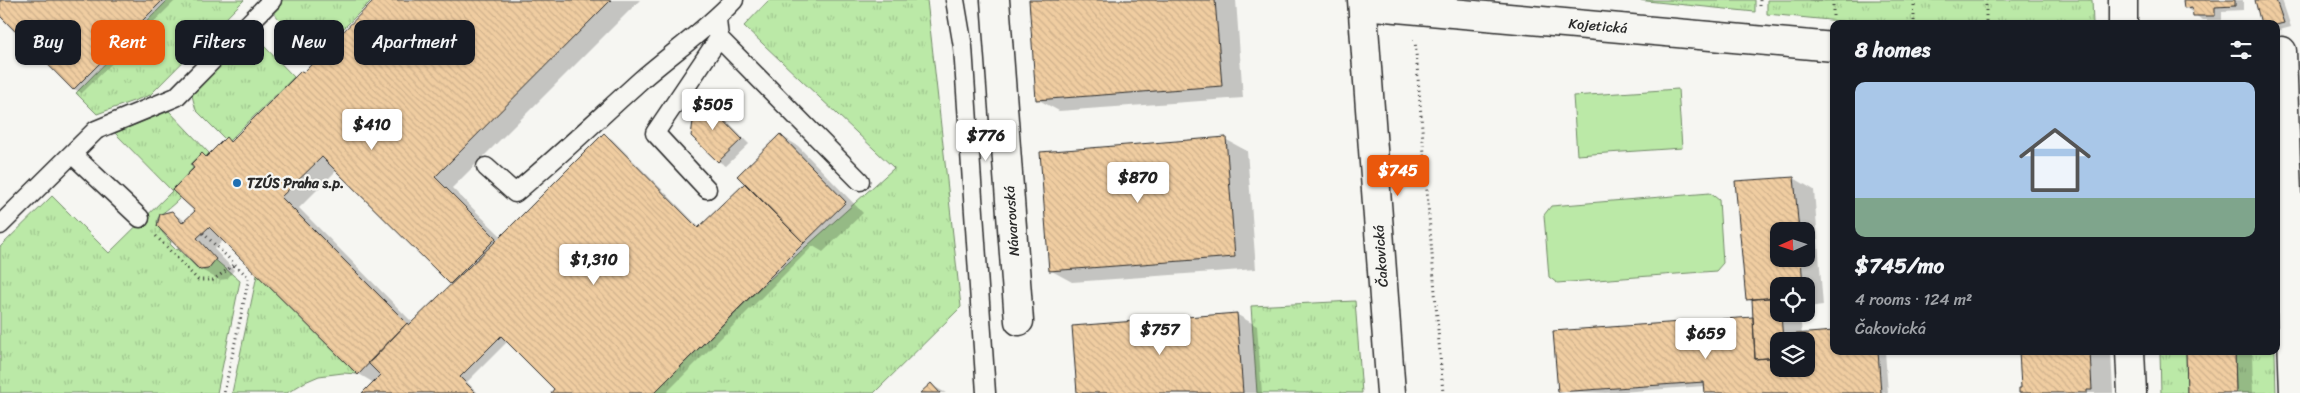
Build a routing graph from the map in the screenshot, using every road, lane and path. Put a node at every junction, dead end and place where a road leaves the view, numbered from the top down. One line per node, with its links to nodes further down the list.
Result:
1 (272, 0): 17 (lane)
2 (734, 0): 10 (lane)
3 (955, 0): 28 (lane)
4 (995, 0): 25 (street, Návarovská)
5 (1914, 0): 11 (path)
6 (1986, 0): 12 (path)
7 (2123, 0): 13 (street)
8 (1362, 2): 9 (street, Kojetická); 29 (street, Čakovická)
9 (1412, 10): 15 (street, Kojetická); 30 (path)
10 (717, 19): 14 (lane); 18 (lane)
11 (1914, 20)
12 (1986, 20)
13 (2123, 20)
14 (719, 38): 19 (lane); 20 (lane)
15 (1830, 47)
16 (2286, 50): 32 (street)
17 (72, 154): 21 (lane); 22 (lane)
18 (486, 167)
19 (860, 181)
20 (707, 188)
21 (140, 218): 24 (path)
22 (0, 225)
23 (203, 233): 24 (path)
24 (234, 265): 27 (path)
25 (1019, 321)
26 (2130, 355): 31 (street)
27 (224, 393)
28 (986, 393)
29 (1391, 393)
30 (1443, 393)
31 (2132, 393)
32 (2294, 393)

